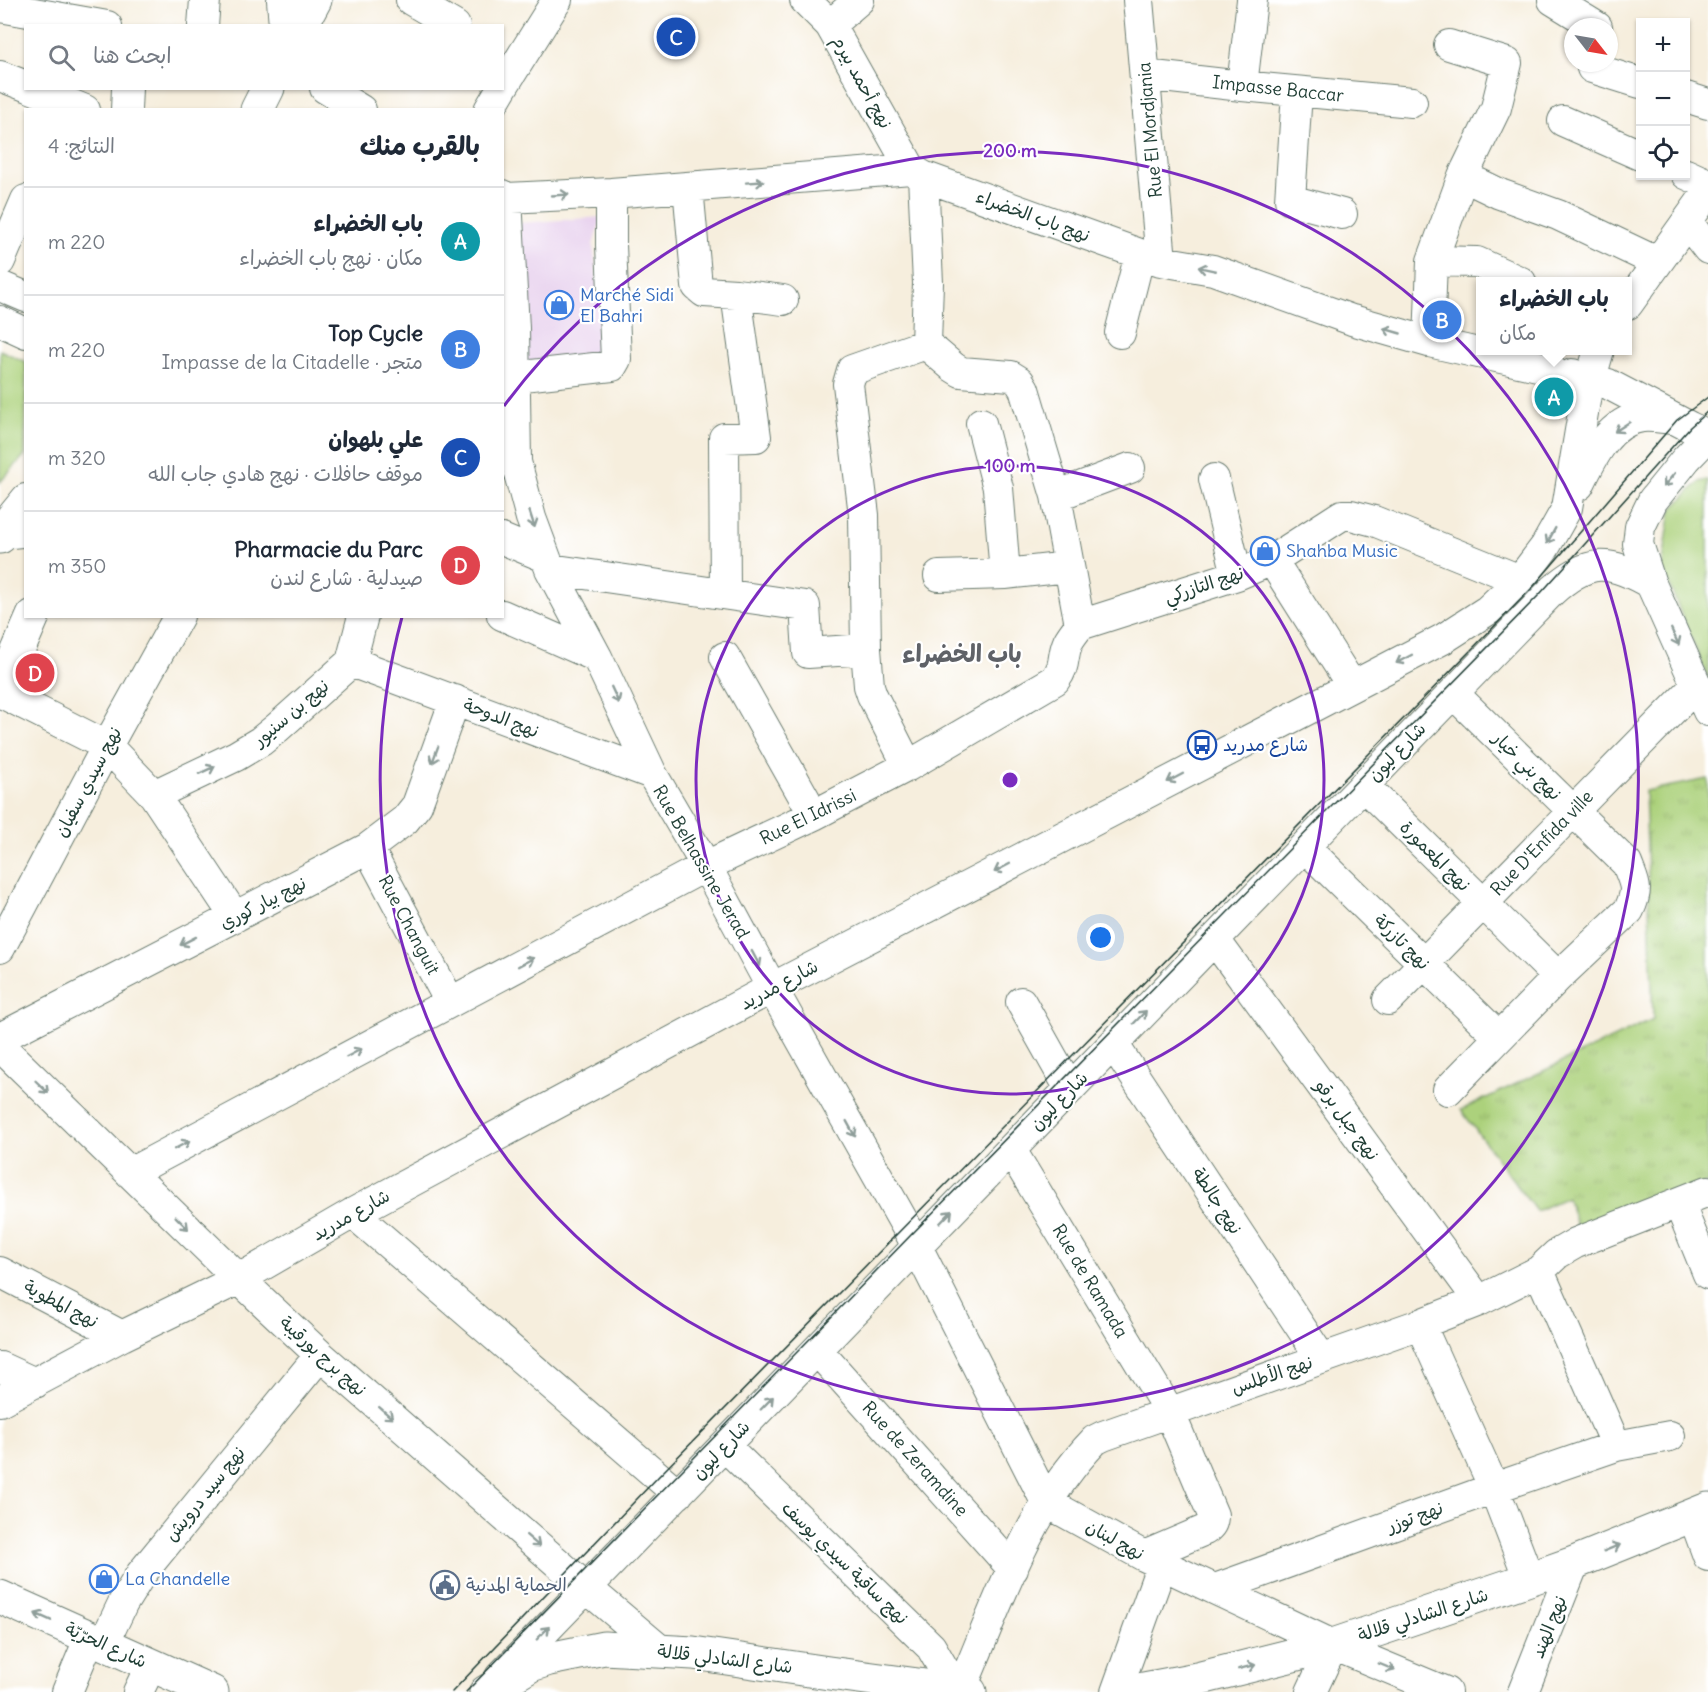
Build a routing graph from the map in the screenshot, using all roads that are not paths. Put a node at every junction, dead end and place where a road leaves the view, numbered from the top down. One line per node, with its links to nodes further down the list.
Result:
1 (204, 0): 14 (street)
2 (282, 0): 15 (street)
3 (315, 0): 16 (main road)
4 (411, 0): 17 (street)
5 (557, 0): 20 (street)
6 (805, 0): 18 (street, نهج أحمد بيرم)
7 (860, 0): 18 (street)
8 (1138, 0): 22 (street, Rue El Mordjania)
9 (1252, 0): 27 (street)
10 (1553, 0): 13 (street)
11 (5, 5): 12 (street)
12 (102, 17)
13 (1582, 18)
14 (203, 24)
15 (284, 24)
16 (302, 24)
17 (452, 24)
18 (830, 25): 44 (street, نهج أحمد بيرم)
19 (1449, 45): 46 (street)
20 (511, 58): 24 (street)
21 (1605, 72): 25 (street)
22 (1145, 75): 27 (street, Impasse Baccar); 56 (street, Rue El Mordjania)
23 (0, 76): 26 (street)
24 (504, 81)
25 (1636, 81)
26 (24, 85)
27 (1242, 86): 33 (street, Impasse Baccar)
28 (35, 90): 37 (street)
29 (127, 90): 38 (street)
30 (267, 90): 39 (main road)
31 (328, 90): 40 (street)
32 (501, 90): 41 (street)
33 (1297, 92): 35 (street, Impasse Baccar); 53 (street)
34 (1690, 98): 36 (street)
35 (1412, 102)
36 (1708, 104)
37 (72, 107)
38 (126, 108)
39 (258, 108)
40 (358, 108)
41 (490, 108)
42 (1563, 121): 43 (street)
43 (1636, 153)
44 (917, 173): 48 (street, نهج باب الخضراء, one-way to 44); 56 (street, نهج باب الخضراء); 70 (street)
45 (1690, 176): 47 (street)
46 (1463, 177): 58 (street); 59 (street)
47 (1708, 184)
48 (688, 187): 50 (street, نهج باب الخضراء); 62 (street)
49 (1708, 192): 54 (street)
50 (611, 193): 51 (street, نهج باب الخضراء, one-way to 50); 75 (street)
51 (505, 197): 75 (street, Rue Belhassine Jerad)
52 (24, 205): 57 (street)
53 (1342, 214)
54 (1687, 222): 55 (street); 59 (street)
55 (1708, 249)
56 (1150, 257): 68 (street, Rue El Mordjania); 69 (street, نهج باب الخضراء, one-way to 56)
57 (0, 261)
58 (1432, 261): 60 (street); 69 (street)
59 (1657, 262): 64 (street)
60 (1510, 277)
61 (0, 286): 63 (street)
62 (736, 294): 65 (street); 96 (street)
63 (24, 296)
64 (1632, 298)
65 (783, 300)
66 (0, 321): 67 (street)
67 (24, 332)
68 (1120, 333)
69 (1429, 342): 71 (street, نهج باب الخضراء)
70 (926, 344): 81 (street); 102 (street)
71 (1476, 352)
72 (1487, 355): 74 (street, نهج باب الخضراء)
73 (1593, 355): 74 (street, شارع مدريد)
74 (1568, 373): 76 (street, نهج باب الخضراء); 83 (street, شارع مدريد)
75 (514, 377): 89 (street, Rue Belhassine Jerad, one-way to 89)
76 (1677, 420): 78 (street, نهج باب الخضراء); 83 (street, one-way to 83)
77 (981, 423): 91 (street)
78 (1708, 435): 95 (street, one-way to 95)
79 (1130, 468): 81 (street)
80 (1214, 478): 92 (street)
81 (1056, 496): 90 (street)
82 (24, 501): 85 (street)
83 (1567, 508): 94 (street, شارع مدريد, one-way to 94)
84 (24, 530): 86 (main road)
85 (0, 531)
86 (0, 537)
87 (504, 540): 89 (street)
88 (1272, 560): 92 (street, نهج التازركي); 94 (street, نهج التازركي); 106 (street)
89 (548, 563): 96 (street); 103 (street, Rue Belhassine Jerad)
90 (1068, 567): 91 (street); 101 (street)
91 (1005, 574): 93 (street)
92 (1237, 575): 101 (street, نهج التازركي)
93 (939, 576)
94 (1520, 580): 106 (street, شارع مدريد, one-way to 106)
95 (1651, 584): 108 (street, شارع ليون); 109 (street, one-way to 109)
96 (725, 594): 102 (street)
97 (504, 616): 103 (street)
98 (32, 618): 107 (main road)
99 (178, 618): 111 (street, نهج سيدي سفيان)
100 (362, 618): 105 (street)
101 (1080, 625): 112 (street)
102 (866, 649): 112 (street)
103 (597, 657): 113 (street, Rue Belhassine Jerad, one-way to 113)
104 (725, 657): 117 (street)
105 (351, 662): 110 (street, نهج الدوحة); 115 (street, نهج بن سنيور, one-way to 105)
106 (1352, 686): 127 (street, شارع مدريد, one-way to 127)
107 (0, 692): 111 (street)
108 (1454, 694): 114 (street, شارع ليون); 116 (street, نهج بني خيار)
109 (1702, 698): 116 (street, Rue D'Enfida ville)
110 (455, 700): 113 (street, نهج الدوحة); 119 (street, نهج بيار كوري, one-way to 119)
111 (107, 746): 115 (street); 124 (street, نهج سيدي سفيان)
112 (908, 766): 117 (street, Rue El Idrissi)
113 (652, 774): 120 (street, Rue Belhassine Jerad)
114 (1364, 786): 118 (street, شارع ليون); 121 (street, نهج المعمورة)
115 (154, 795): 122 (street)
116 (1573, 811): 121 (street, Rue D'Enfida ville); 126 (street, نهج بني خيار)
117 (814, 815): 120 (street, Rue El Idrissi)
118 (1305, 847): 123 (street, شارع ليون); 125 (street, نهج تازركة)
119 (368, 848): 122 (street, نهج بيار كوري); 129 (street, Rue Changuit)
120 (706, 866): 127 (street, Rue Belhassine Jerad, one-way to 127); 129 (street, Rue El Idrissi, one-way to 120)
121 (1483, 903): 125 (street, Rue D'Enfida ville); 126 (street, نهج المعمورة)
122 (235, 917): 131 (street, نهج بيار كوري, one-way to 131)
123 (1215, 940): 133 (street, شارع ليون, one-way to 123); 147 (street, نهج جبل برقو)
124 (0, 948)
125 (1424, 964): 128 (street, Rue D'Enfida ville); 132 (street, نهج تازركة)
126 (1558, 977): 132 (street)
127 (772, 988): 141 (street, شارع مدريد); 142 (street, Rue Belhassine Jerad, one-way to 142)
128 (1388, 1000)
129 (450, 1002): 138 (street, Rue El Idrissi, one-way to 129)
130 (1021, 1002): 135 (street)
131 (0, 1038)
132 (1499, 1038): 136 (street)
133 (1113, 1045): 135 (street, شارع ليون); 152 (street, نهج جالطة)
134 (0, 1046): 138 (street, نهج برج بورقيبة, one-way to 138)
135 (1070, 1089): 137 (street, شارع ليون)
136 (1448, 1089)
137 (1011, 1150): 142 (street, شارع ليون, one-way to 137); 156 (street, Rue de Ramada)
138 (130, 1173): 146 (street, نهج برج بورقيبة, one-way to 146)
139 (1708, 1191): 140 (street, نهج الأطلس)
140 (1679, 1203): 143 (street, نهج الأطلس); 145 (street)
141 (353, 1213): 146 (street, شارع مدريد); 161 (street)
142 (916, 1248): 150 (street, شارع ليون); 162 (street)
143 (1539, 1271): 147 (street, نهج الأطلس); 159 (street)
144 (0, 1272): 149 (street, نهج المطوية)
145 (1708, 1274)
146 (239, 1280): 149 (street, شارع مدريد); 151 (street, نهج برج بورقيبة)
147 (1479, 1301): 148 (street, نهج الأطلس)
148 (1420, 1324): 152 (street, نهج الأطلس); 160 (street)
149 (122, 1336): 154 (street, شارع مدريد)
150 (817, 1350): 158 (street, شارع ليون, one-way to 150); 167 (street, Rue de Zeramdine)
151 (320, 1354): 169 (street, نهج برج بورقيبة, one-way to 169); 172 (street, نهج سيد درويش)
152 (1321, 1358): 156 (street, نهج الأطلس)
153 (0, 1367): 154 (street)
154 (35, 1383): 155 (street, شارع مدريد)
155 (0, 1401)
156 (1169, 1411): 162 (street, نهج الأطلس); 165 (street, Rue de Ramada)
157 (1670, 1437): 159 (street, نهج توزر)
158 (725, 1446): 161 (street, شارع ليون); 179 (street, نهج ساقية سيدي يوسف)
159 (1616, 1446): 160 (street, نهج توزر)
160 (1494, 1488): 168 (street); 170 (street, نهج توزر)
161 (678, 1494): 169 (street, شارع ليون)
162 (1046, 1502): 165 (street, نهج لبنان); 167 (street, نهج الأطلس)
163 (1701, 1512): 164 (street); 166 (main road, شارع الشادلي قلالة, one-way to 163)
164 (1708, 1556)
165 (1153, 1560): 170 (street, نهج لبنان); 182 (street)
166 (1575, 1563): 168 (main road, شارع الشادلي قلالة); 185 (street, نهج الهند)
167 (1013, 1569): 179 (street, نهج الأطلس)
168 (1529, 1580): 173 (main road, شارع الشادلي قلالة)
169 (587, 1589): 174 (street, نهج برج بورقيبة); 178 (street, شارع ليون, one-way to 169)
170 (1215, 1589): 173 (street, نهج لبنان)
171 (0, 1599): 172 (main road, شارع الحرّيّة, one-way to 171)
172 (97, 1640): 175 (main road, شارع الحرّيّة); 180 (street, نهج سيد درويش)
173 (1333, 1645): 177 (main road, شارع الشادلي قلالة, one-way to 173); 183 (street); 184 (street, نهج لبنان, one-way to 184)
174 (660, 1650): 176 (main road, شارع الشادلي قلالة); 178 (main road, شارع الشادلي قلالة)
175 (144, 1678): 181 (main road, شارع الحرّيّة)
176 (825, 1683): 179 (main road, شارع الشادلي قلالة)
177 (1141, 1690)
178 (487, 1691)
179 (960, 1691)
180 (67, 1692)
181 (212, 1692)
182 (1116, 1692)
183 (1311, 1692)
184 (1446, 1692)
185 (1523, 1692)

